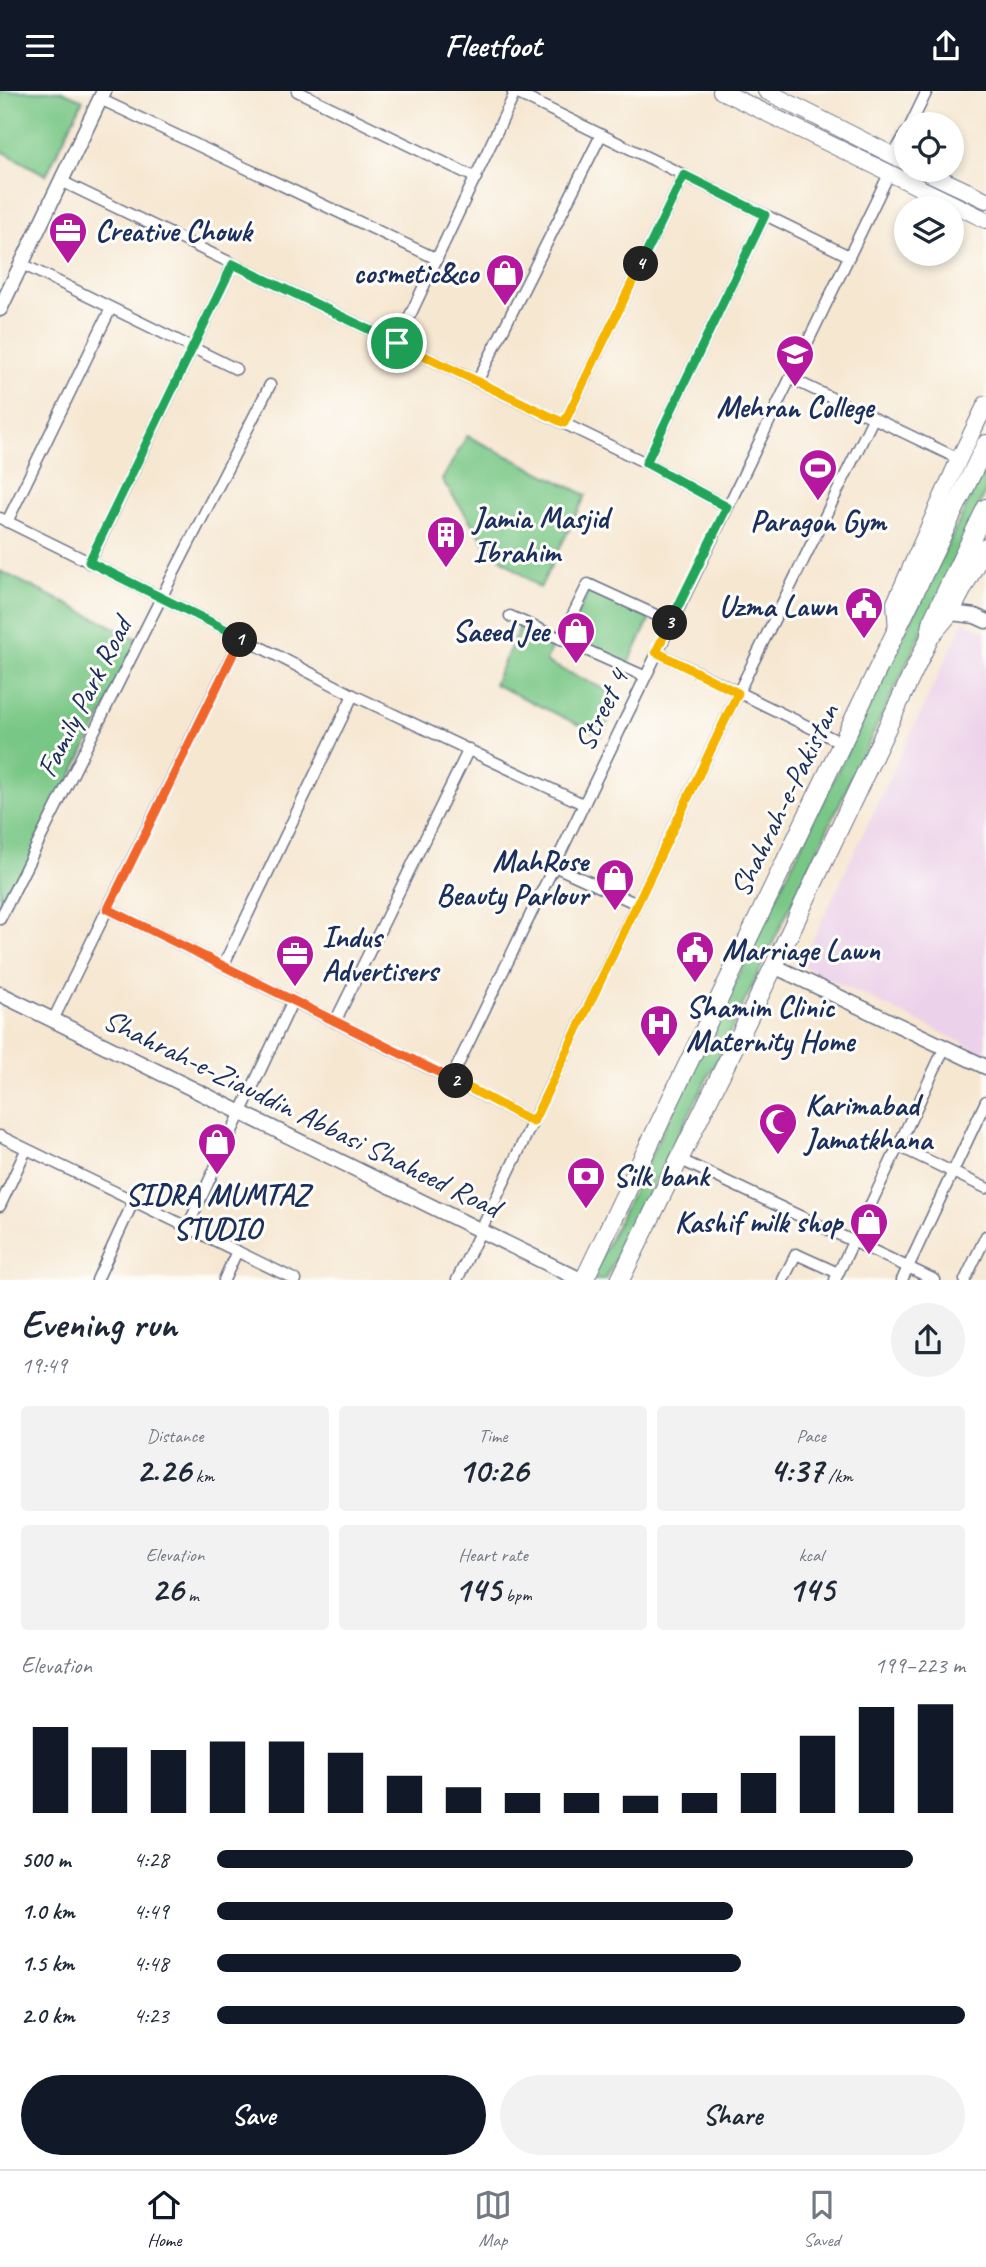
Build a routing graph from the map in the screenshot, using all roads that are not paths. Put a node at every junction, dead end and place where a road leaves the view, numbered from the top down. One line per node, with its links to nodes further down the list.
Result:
1 (297, 91): 12 (street)
2 (514, 91): 8 (street); 12 (street)
3 (721, 91): 10 (main road)
4 (766, 91): 9 (main road)
5 (927, 91): 7 (street)
6 (102, 95): 13 (street); 19 (street)
7 (917, 112)
8 (601, 135): 11 (street); 28 (street)
9 (894, 156)
10 (889, 174): 17 (main road); 18 (street, Street 4)
11 (684, 175): 16 (street); 32 (street)
12 (476, 179): 19 (street)
13 (61, 181): 20 (street); 21 (street)
14 (948, 182): 15 (main road)
15 (986, 200)
16 (765, 215): 18 (street); 35 (street)
17 (985, 220)
18 (849, 256): 27 (street, Street 4)
19 (437, 260): 24 (street)
20 (22, 264): 22 (street); 23 (street)
21 (233, 264): 24 (street); 25 (street)
22 (2, 301)
23 (111, 307): 25 (street); 38 (street)
24 (397, 343): 28 (street)
25 (192, 347): 26 (street); 40 (street)
26 (236, 369)
27 (790, 379): 31 (street); 36 (street, Street 4)
28 (477, 381): 32 (street)
29 (270, 385): 42 (street, Family Park Road)
30 (986, 404): 34 (main road)
31 (873, 419): 34 (street); 53 (street)
32 (564, 423): 35 (street)
33 (986, 444): 47 (highway, Shahrah-e-Pakistan)
34 (958, 459): 47 (main road)
35 (646, 463): 36 (street)
36 (727, 507): 46 (street, Street 4)
37 (986, 508): 50 (highway, Shahrah-e-Pakistan)
38 (3, 520): 40 (street)
39 (986, 546): 41 (main road)
40 (89, 562): 42 (street)
41 (964, 587): 43 (main road); 45 (street)
42 (160, 598): 48 (street); 61 (street, Family Park Road)
43 (951, 613): 45 (street); 50 (main road)
44 (510, 616): 49 (street)
45 (980, 618)
46 (671, 622): 49 (street); 51 (street, Street 4)
47 (897, 632): 55 (highway, Shahrah-e-Pakistan)
48 (241, 637): 54 (street); 60 (street)
49 (561, 639): 52 (street)
50 (929, 639): 63 (highway, Shahrah-e-Pakistan)
51 (656, 652): 52 (street, Street 4); 53 (street)
52 (644, 676): 57 (street, Street 4)
53 (738, 693): 55 (street); 59 (street)
54 (353, 695): 56 (street); 62 (street)
55 (842, 743): 93 (highway, Shahrah-e-Pakistan)
56 (469, 749): 57 (street); 67 (street)
57 (583, 804): 58 (street, Street 4)
58 (554, 866): 59 (street); 70 (street, Street 4)
59 (637, 904): 73 (street)
60 (108, 909): 62 (street); 66 (street)
61 (0, 919)
62 (223, 966): 65 (street)
63 (774, 966): 68 (street); 77 (highway, Shahrah-e-Pakistan)
64 (0, 994): 66 (street, Shahrah-e-Ziauddin Abbasi Shaheed Road)
65 (293, 1000): 67 (street); 72 (street)
66 (53, 1020): 72 (street, Shahrah-e-Ziauddin Abbasi Shaheed Road)
67 (335, 1022): 70 (street)
68 (945, 1047): 69 (street); 75 (street)
69 (986, 1067)
70 (452, 1079): 73 (street)
71 (986, 1101): 78 (street)
72 (240, 1112): 82 (street); 83 (street, Shahrah-e-Ziauddin Abbasi Shaheed Road)
73 (533, 1122): 83 (street)
74 (0, 1136): 76 (street)
75 (898, 1146): 78 (street); 85 (street)
76 (26, 1150): 80 (street); 81 (street)
77 (679, 1159): 85 (street); 94 (highway, Shahrah-e-Pakistan)
78 (953, 1172): 79 (street); 87 (street)
79 (986, 1188)
80 (134, 1200): 82 (street); 89 (street)
81 (0, 1206)
82 (188, 1226): 86 (street)
83 (480, 1230): 92 (street); 93 (street, Shahrah-e-Ziauddin Abbasi Shaheed Road)
84 (986, 1236): 98 (street)
85 (853, 1241): 87 (street); 88 (street)
86 (237, 1251): 90 (street); 91 (street)
87 (908, 1267): 96 (street); 97 (street)
88 (837, 1276): 95 (street)
89 (97, 1280)
90 (224, 1280)
91 (296, 1280)
92 (457, 1280)
93 (582, 1280)
94 (620, 1280)
95 (783, 1280)
96 (902, 1280)
97 (935, 1280)
98 (965, 1280)

